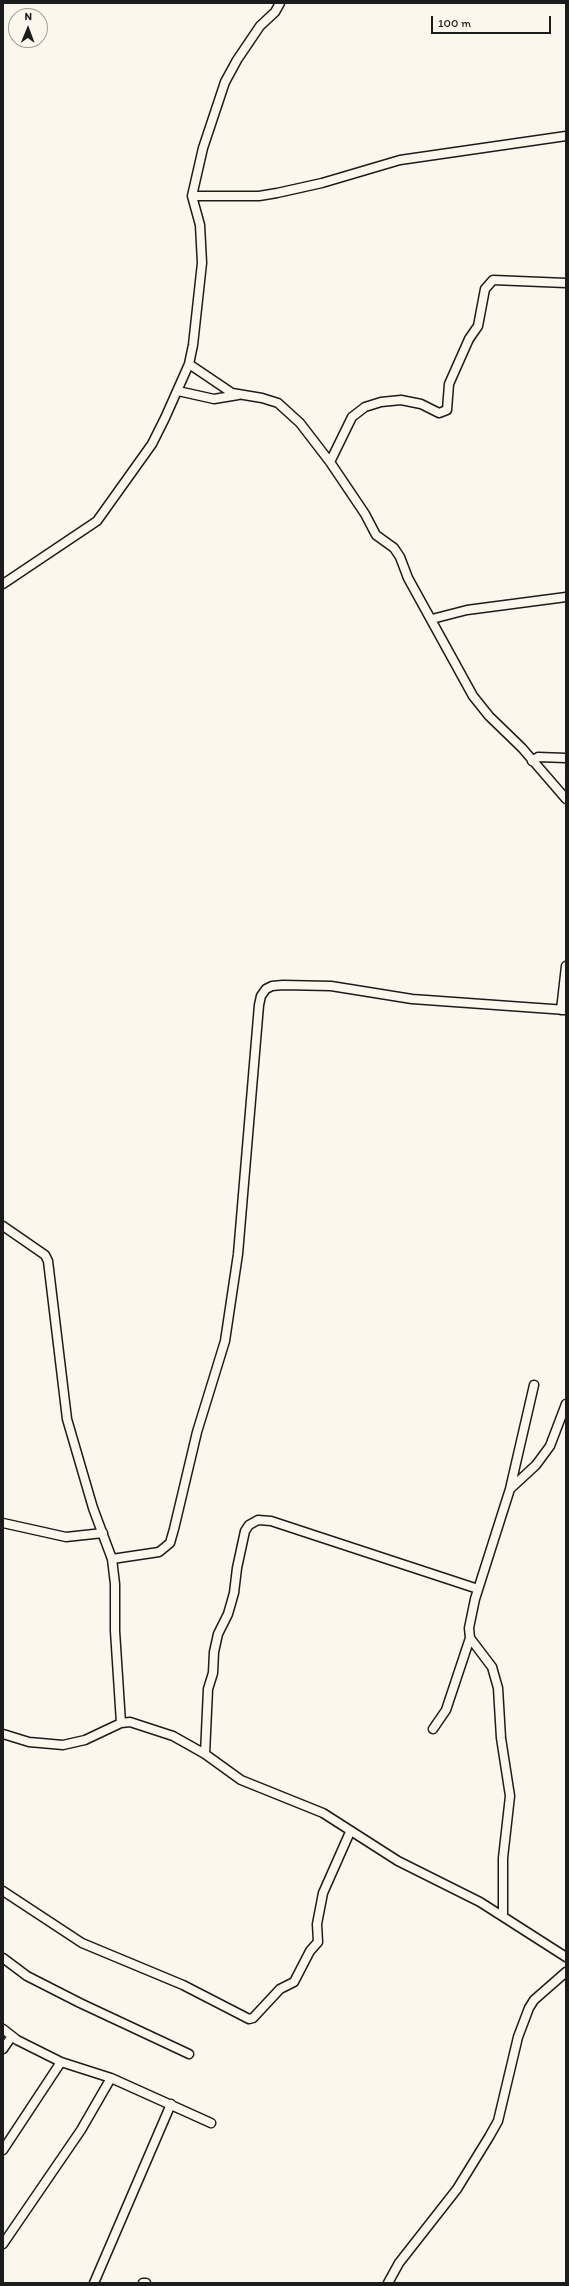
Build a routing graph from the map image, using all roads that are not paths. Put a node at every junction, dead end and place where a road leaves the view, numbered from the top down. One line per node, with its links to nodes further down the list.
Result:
1 (280, 3): 3 (street)
2 (566, 136): 3 (street)
3 (192, 196): 5 (street)
4 (566, 283): 8 (street)
5 (189, 364): 6 (street); 7 (street)
6 (178, 391): 7 (street); 9 (street)
7 (238, 395): 8 (street)
8 (330, 462): 11 (street)
9 (3, 584)
10 (566, 597): 11 (street)
11 (432, 619): 13 (street)
12 (566, 758): 13 (street)
13 (532, 761): 14 (street)
14 (566, 798)
15 (566, 966): 16 (street)
16 (564, 1010): 23 (street)
17 (3, 1226): 22 (street)
18 (534, 1385): 20 (street)
19 (566, 1404): 20 (street)
20 (510, 1489): 24 (street)
21 (3, 1523): 22 (street)
22 (103, 1533): 23 (street)
23 (112, 1558): 26 (street)
24 (478, 1589): 25 (street); 29 (street)
25 (470, 1638): 27 (street); 32 (street)
26 (121, 1723): 28 (street); 29 (street)
27 (433, 1729)
28 (3, 1734)
29 (205, 1754): 30 (street)
30 (350, 1832): 31 (street); 32 (street)
31 (3, 1891)
32 (503, 1916): 33 (street)
33 (566, 1957)
34 (3, 1958): 39 (street)
35 (566, 1972): 49 (street)
36 (3, 2029): 37 (street)
37 (12, 2036): 38 (street); 40 (street)
38 (3, 2049)
39 (190, 2054)
40 (61, 2062): 41 (street); 44 (street)
41 (111, 2078): 42 (street); 45 (street)
42 (171, 2104): 43 (street); 46 (street)
43 (211, 2123)
44 (3, 2150)
45 (3, 2244)
46 (94, 2283)
47 (143, 2283): 48 (street)
48 (146, 2283)
49 (388, 2283)

